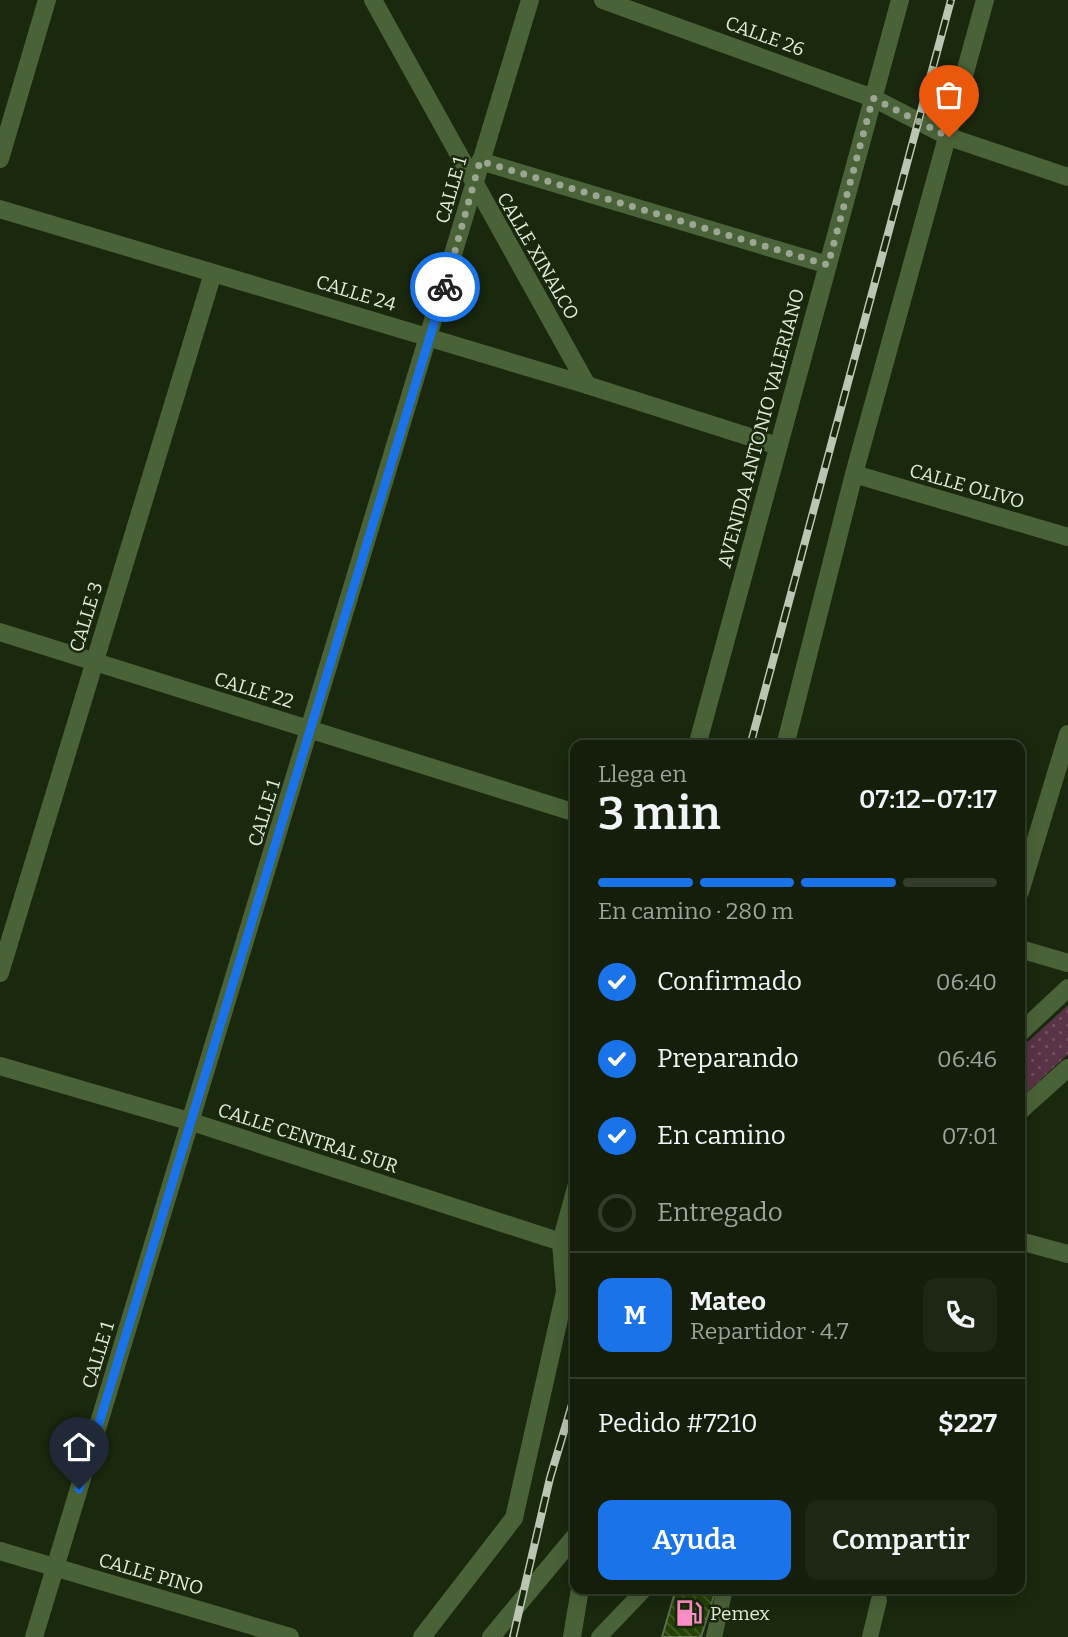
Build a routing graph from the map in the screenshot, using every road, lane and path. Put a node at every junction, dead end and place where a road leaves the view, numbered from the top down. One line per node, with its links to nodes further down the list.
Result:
1 (47, 0): 9 (street)
2 (373, 0): 12 (street, CALLE XINALCO)
3 (530, 0): 10 (street, CALLE 1)
4 (603, 0): 7 (street, CALLE 26)
5 (900, 0): 7 (street, AVENIDA ANTONIO VALERIANO)
6 (985, 0): 8 (street)
7 (873, 98): 8 (street, CALLE 26); 14 (street, AVENIDA ANTONIO VALERIANO)
8 (949, 137): 11 (street, CALLE 26); 19 (street)
9 (0, 159)
10 (480, 161): 12 (street, CALLE 1); 14 (street)
11 (1068, 177)
12 (474, 186): 16 (street, CALLE 1); 17 (street, CALLE XINALCO)
13 (0, 209): 15 (street, CALLE 24)
14 (828, 265): 18 (street, AVENIDA ANTONIO VALERIANO)
15 (213, 273): 16 (street, CALLE 24); 22 (street, CALLE 3)
16 (430, 338): 17 (street, CALLE 24); 23 (street, CALLE 1)
17 (587, 385): 18 (street, CALLE 24)
18 (778, 446): 25 (street, AVENIDA ANTONIO VALERIANO)
19 (853, 474): 20 (street, CALLE OLIVO); 26 (street)
20 (1068, 537)
21 (0, 632): 22 (street, CALLE 22)
22 (94, 662): 23 (street, CALLE 22); 31 (street, CALLE 3)
23 (311, 730): 27 (street, CALLE 22); 37 (street, CALLE 1)
24 (1068, 734): 28 (street)
25 (698, 740)
26 (786, 740)
27 (570, 811)
28 (1025, 876)
29 (1025, 950): 30 (street)
30 (1068, 963)
31 (0, 973)
32 (1068, 988): 33 (street)
33 (1025, 1028)
34 (0, 1066): 37 (street, CALLE CENTRAL SUR)
35 (1068, 1068): 36 (street)
36 (1025, 1107)
37 (192, 1122): 39 (street, CALLE CENTRAL SUR); 44 (street, CALLE 1)
38 (570, 1210): 39 (street)
39 (561, 1242): 51 (street)
40 (1025, 1242): 41 (street)
41 (1068, 1254)
42 (570, 1542): 52 (street)
43 (0, 1551): 44 (street, CALLE PINO)
44 (55, 1567): 49 (street, CALLE 1); 50 (street, CALLE PINO)
45 (579, 1594): 53 (street)
46 (640, 1594): 54 (lane)
47 (724, 1594): 55 (lane)
48 (879, 1600): 56 (lane)
49 (34, 1637)
50 (290, 1637)
51 (422, 1637)
52 (491, 1637)
53 (572, 1637)
54 (600, 1637)
55 (714, 1637)
56 (870, 1637)

